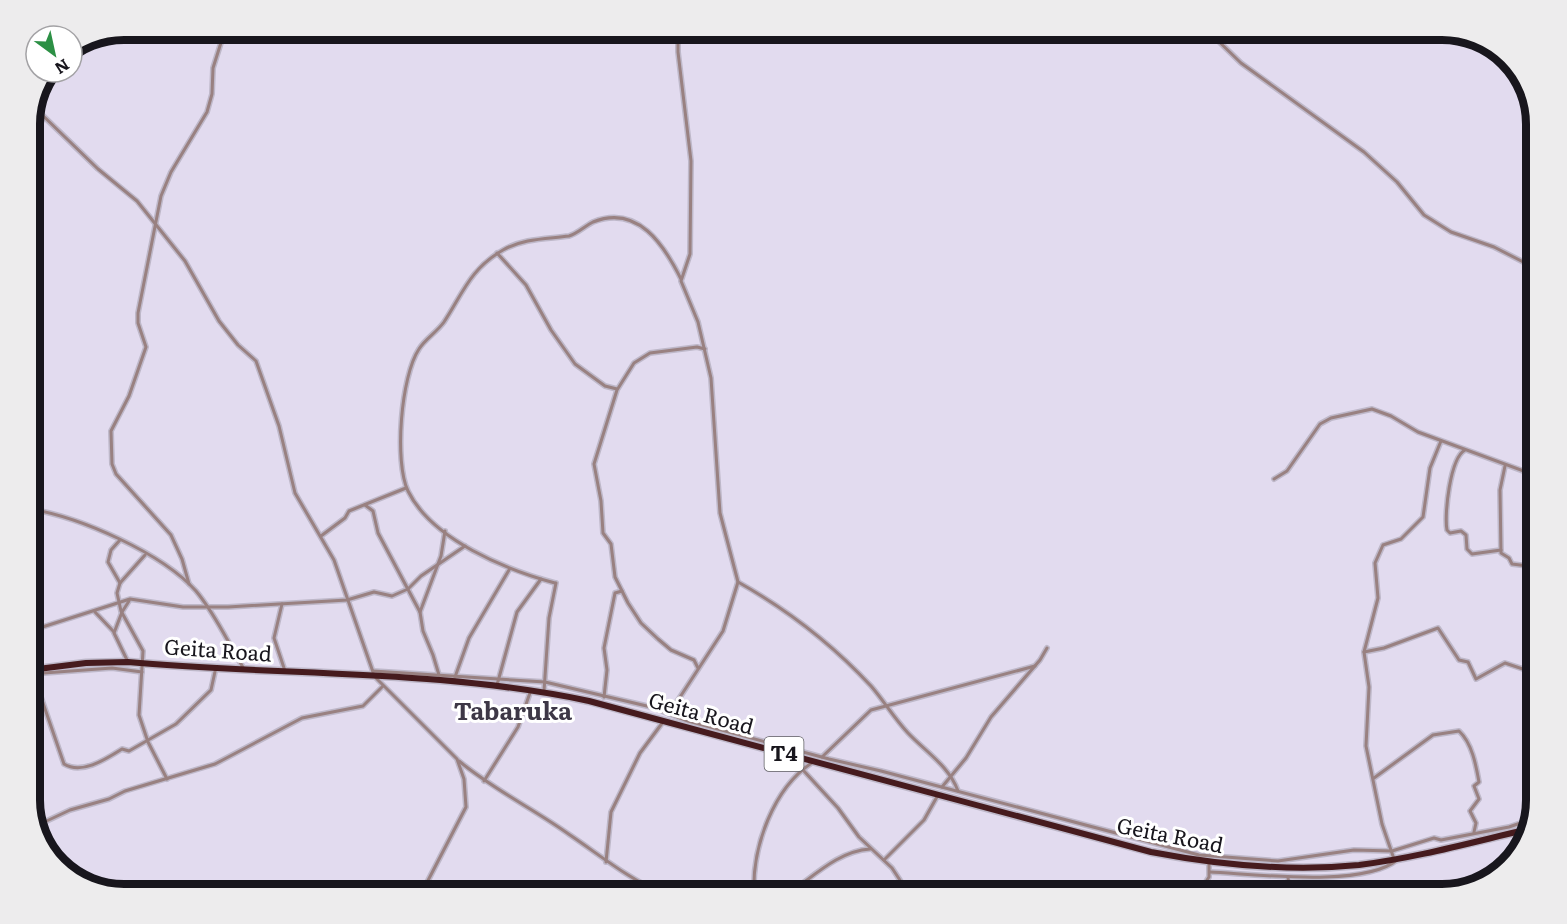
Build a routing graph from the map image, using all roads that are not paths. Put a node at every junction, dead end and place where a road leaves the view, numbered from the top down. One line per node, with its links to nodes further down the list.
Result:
1 (222, 40): 5 (street)
2 (678, 40): 8 (street)
3 (1218, 40): 7 (street)
4 (42, 114): 5 (street)
5 (155, 224): 21 (street); 33 (street)
6 (498, 253): 8 (street); 10 (street); 16 (street)
7 (1526, 263)
8 (681, 281): 9 (street)
9 (705, 349): 10 (street); 31 (street)
10 (617, 389): 35 (street)
11 (1441, 441): 12 (street); 15 (street); 47 (street)
12 (1465, 450): 13 (street); 25 (street)
13 (1505, 466): 14 (street); 25 (street)
14 (1526, 473)
15 (1274, 479)
16 (407, 488): 17 (street); 19 (street)
17 (365, 505): 21 (street); 34 (street)
18 (41, 512): 20 (street)
19 (445, 531): 24 (street); 27 (street)
20 (108, 534): 22 (street); 23 (street)
21 (321, 536): 37 (street)
22 (120, 540): 23 (street); 26 (street)
23 (114, 546): 32 (street)
24 (465, 546): 27 (street); 29 (street)
25 (1501, 550): 28 (street)
26 (146, 555): 32 (street); 33 (street)
27 (437, 565): 34 (street); 43 (street)
28 (1526, 566)
29 (509, 570): 30 (street); 61 (street)
30 (541, 579): 62 (street); 63 (street)
31 (738, 582): 53 (street); 69 (street)
32 (120, 583): 38 (street)
33 (189, 584): 40 (street)
34 (408, 589): 37 (street); 43 (street)
35 (622, 591): 53 (street); 67 (street)
36 (130, 599): 38 (street); 40 (street); 42 (street)
37 (347, 600): 39 (street); 59 (street)
38 (118, 603): 41 (street); 42 (street)
39 (282, 604): 40 (street); 56 (street)
40 (206, 605): 52 (street)
41 (95, 612): 44 (street); 45 (street)
42 (122, 612): 45 (street); 49 (street)
43 (420, 612): 60 (street)
44 (41, 628)
45 (114, 633): 48 (street)
46 (1047, 648): 50 (street)
47 (1364, 652): 54 (street); 79 (street)
48 (128, 662): 49 (highway, Geita Road / T4); 55 (highway, Geita Road / T4)
49 (143, 663): 51 (highway, Geita Road / T4); 58 (street)
50 (1035, 666): 69 (street); 77 (street)
51 (216, 667): 52 (highway, Geita Road / T4); 72 (street)
52 (244, 669): 56 (highway, Geita Road / T4)
53 (699, 669): 70 (street)
54 (1526, 670)
55 (41, 671)
56 (285, 671): 59 (highway, Geita Road / T4)
57 (41, 672): 58 (street)
58 (142, 672): 72 (street)
59 (374, 674): 60 (highway, Geita Road / T4); 64 (street)
60 (439, 678): 61 (highway, Geita Road / T4)
61 (454, 679): 62 (highway, Geita Road / T4)
62 (498, 682): 63 (street); 65 (highway, Geita Road / T4)
63 (545, 682): 66 (street); 67 (street)
64 (383, 686): 74 (street); 78 (street)
65 (531, 690): 66 (highway, Geita Road / T4); 80 (street)
66 (544, 692): 71 (highway, Geita Road / T4)
67 (604, 697): 70 (street)
68 (41, 700): 72 (street)
69 (886, 705): 73 (street); 77 (street)
70 (669, 714): 73 (street)
71 (663, 722): 75 (highway, Geita Road / T4); 92 (street)
72 (148, 742): 78 (street)
73 (822, 757): 81 (street)
74 (457, 759): 80 (street); 96 (street)
75 (814, 762): 76 (street); 83 (highway, Geita Road / T4)
76 (803, 770): 88 (street); 98 (street)
77 (951, 776): 81 (street); 82 (street)
78 (167, 779): 85 (street)
79 (1373, 779): 87 (street); 89 (street)
80 (484, 781): 92 (street)
81 (942, 787): 82 (street)
82 (958, 792): 89 (street)
83 (938, 795): 91 (street); 93 (highway, Geita Road / T4)
84 (1524, 821): 87 (street)
85 (44, 823)
86 (1518, 832): 90 (highway, Geita Road / T4)
87 (1473, 834): 89 (street)
88 (870, 849): 91 (street); 99 (street)
89 (1392, 851): 90 (street)
90 (1397, 859): 93 (highway, Geita Road / T4); 95 (street)
91 (884, 860): 100 (street)
92 (606, 862): 97 (street)
93 (1209, 862): 94 (street)
94 (1210, 872): 95 (street); 101 (street)
95 (1288, 878): 102 (street)
96 (426, 884)
97 (645, 884)
98 (755, 884)
99 (803, 884)
100 (902, 884)
101 (1203, 884)
102 (1289, 884)

